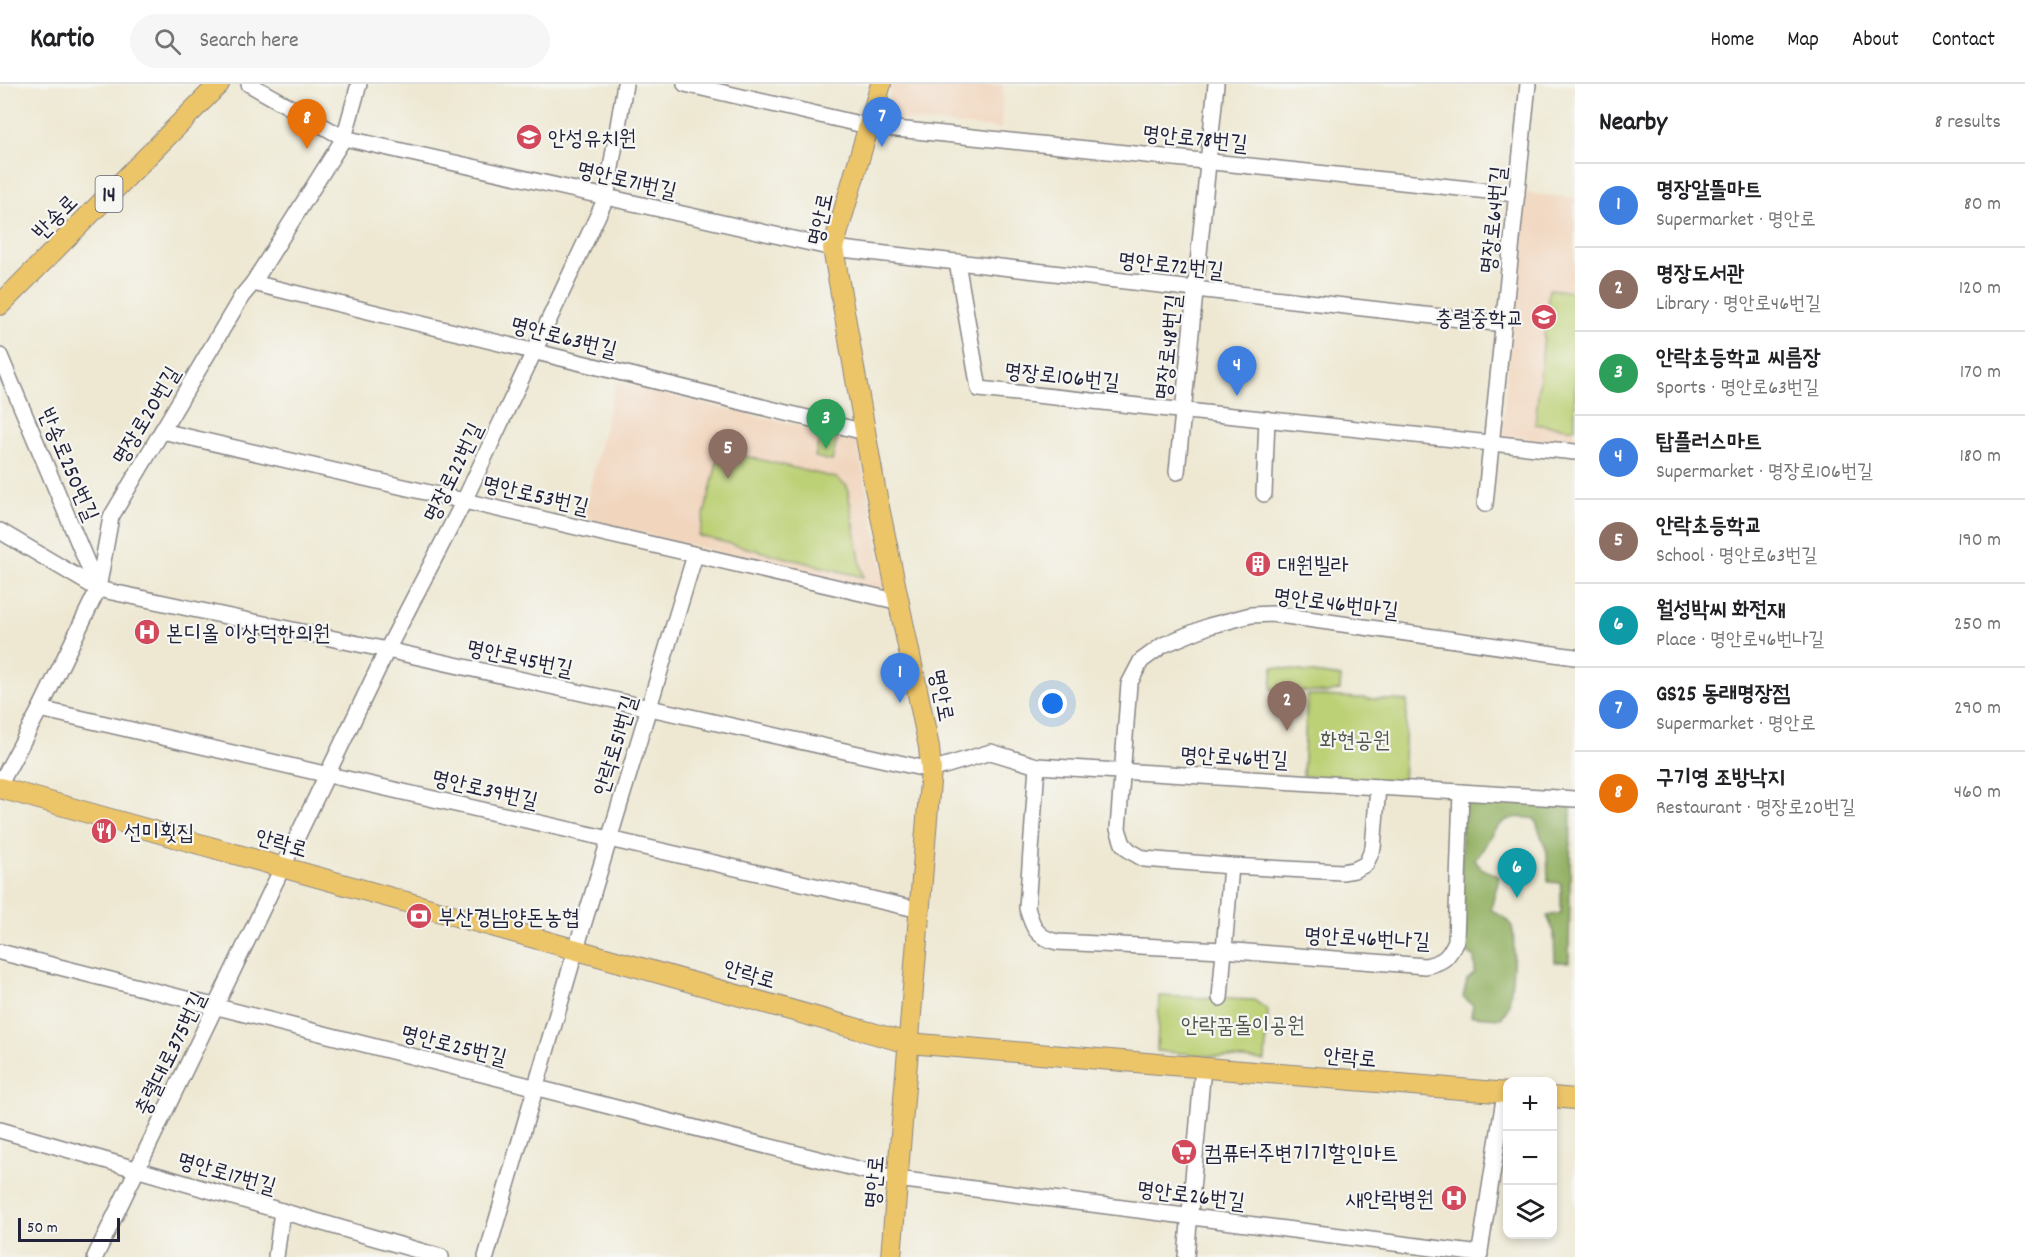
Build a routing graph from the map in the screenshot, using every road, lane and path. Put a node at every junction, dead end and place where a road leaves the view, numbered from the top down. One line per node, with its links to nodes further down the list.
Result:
1 (219, 84): 18 (main road, 반송로 / 14)
2 (249, 84): 10 (street, 명안로71번길)
3 (359, 84): 10 (street, 명장로20번길)
4 (625, 84): 13 (street, 명장로22번길)
5 (685, 84): 9 (street, 명안로78번길)
6 (881, 84): 9 (main road, 명안로)
7 (1216, 84): 11 (street, 명장로48번길)
8 (1528, 84): 12 (street, 명장로64번길)
9 (868, 126): 11 (street, 명안로78번길); 14 (main road, 명안로)
10 (344, 138): 13 (street, 명안로71번길); 16 (street, 명장로20번길)
11 (1208, 161): 12 (street, 명안로78번길); 17 (street, 명장로48번길)
12 (1517, 194): 19 (street, 명장로64번길)
13 (606, 198): 14 (street, 명안로71번길); 20 (street, 명장로22번길)
14 (832, 248): 15 (street, 명안로72번길); 25 (main road, 명안로)
15 (957, 262): 17 (street, 명안로72번길); 22 (street, 명장로106번길)
16 (253, 283): 20 (street, 명안로63번길); 24 (street, 명장로20번길)
17 (1195, 289): 19 (street, 명안로72번길); 22 (street, 명장로48번길)
18 (0, 305)
19 (1504, 324): 26 (street, 명장로64번길)
20 (534, 351): 25 (street, 명안로63번길); 30 (street, 명장로22번길)
21 (0, 356): 34 (street, 반송로250번길)
22 (1183, 410): 23 (street, 명장로106번길); 28 (street, 명장로48번길)
23 (1267, 420): 26 (street, 명장로106번길); 29 (street)
24 (162, 431): 30 (street, 명안로53번길); 34 (street, 명장로20번길)
25 (865, 432): 35 (main road, 명안로)
26 (1491, 443): 27 (street, 명장로106번길); 31 (street, 명장로64번길)
27 (1575, 452)
28 (1177, 472)
29 (1264, 495)
30 (464, 501): 33 (street, 명안로53번길); 36 (street, 명장로22번길)
31 (1485, 504)
32 (0, 531): 34 (street, 명안로45번길)
33 (695, 555): 35 (street, 명안로53번길); 38 (street, 안락로51번길)
34 (98, 589): 36 (street, 명안로45번길); 39 (street, 명장로20번길)
35 (900, 602): 41 (main road, 명안로)
36 (387, 650): 38 (street, 명안로45번길); 43 (street, 명장로22번길)
37 (1575, 657): 42 (street, 명안로46번마길)
38 (649, 708): 41 (street, 명안로45번길); 48 (street, 안락로51번길)
39 (40, 709): 43 (street, 명안로39번길); 44 (street, 명장로20번길)
40 (1037, 766): 41 (street, 명안로46번길); 42 (street, 명안로46번길); 53 (street, 명안로46번나길)
41 (931, 770): 51 (main road, 명안로)
42 (1123, 771): 45 (street, 명안로46번길); 49 (street, 명안로46번마길)
43 (328, 775): 48 (street, 명안로39번길); 50 (street, 명장로22번길)
44 (0, 786): 50 (main road, 안락로)
45 (1378, 787): 46 (street, 명안로46번길); 49 (street, 명안로46번마길)
46 (1461, 792): 47 (street, 명안로46번길); 53 (street, 명안로46번나길)
47 (1575, 799)
48 (609, 839): 51 (street, 명안로39번길); 52 (street, 안락로51번길)
49 (1231, 866): 53 (street)
50 (284, 867): 52 (main road, 안락로); 56 (street, 충렬대로375번길)
51 (920, 910): 57 (main road, 명안로)
52 (576, 949): 57 (main road, 안락로); 59 (street, 안락로51번길)
53 (1223, 950): 55 (street)
54 (0, 952): 56 (street, 명안로25번길)
55 (1220, 998)
56 (216, 1007): 59 (street, 명안로25번길); 65 (street, 충렬대로375번길)
57 (908, 1043): 58 (main road, 안락로); 66 (main road, 명안로)
58 (1203, 1068): 60 (main road, 안락로); 68 (street)
59 (536, 1088): 66 (street, 명안로25번길); 73 (street, 안락로51번길)
60 (1503, 1093)
61 (1557, 1097): 62 (main road)
62 (1575, 1099)
63 (1503, 1111): 69 (street)
64 (0, 1130): 65 (street, 명안로17번길)
65 (138, 1169): 67 (street, 명안로17번길); 70 (street, 충렬대로375번길)
66 (897, 1179): 68 (street, 명안로26번길); 74 (main road, 명안로)
67 (282, 1211): 71 (street); 72 (street, 명안로17번길)
68 (1189, 1217): 69 (street, 명안로26번길); 75 (street)
69 (1479, 1256)
70 (95, 1257)
71 (276, 1257)
72 (441, 1257)
73 (486, 1257)
74 (891, 1257)
75 (1185, 1257)

